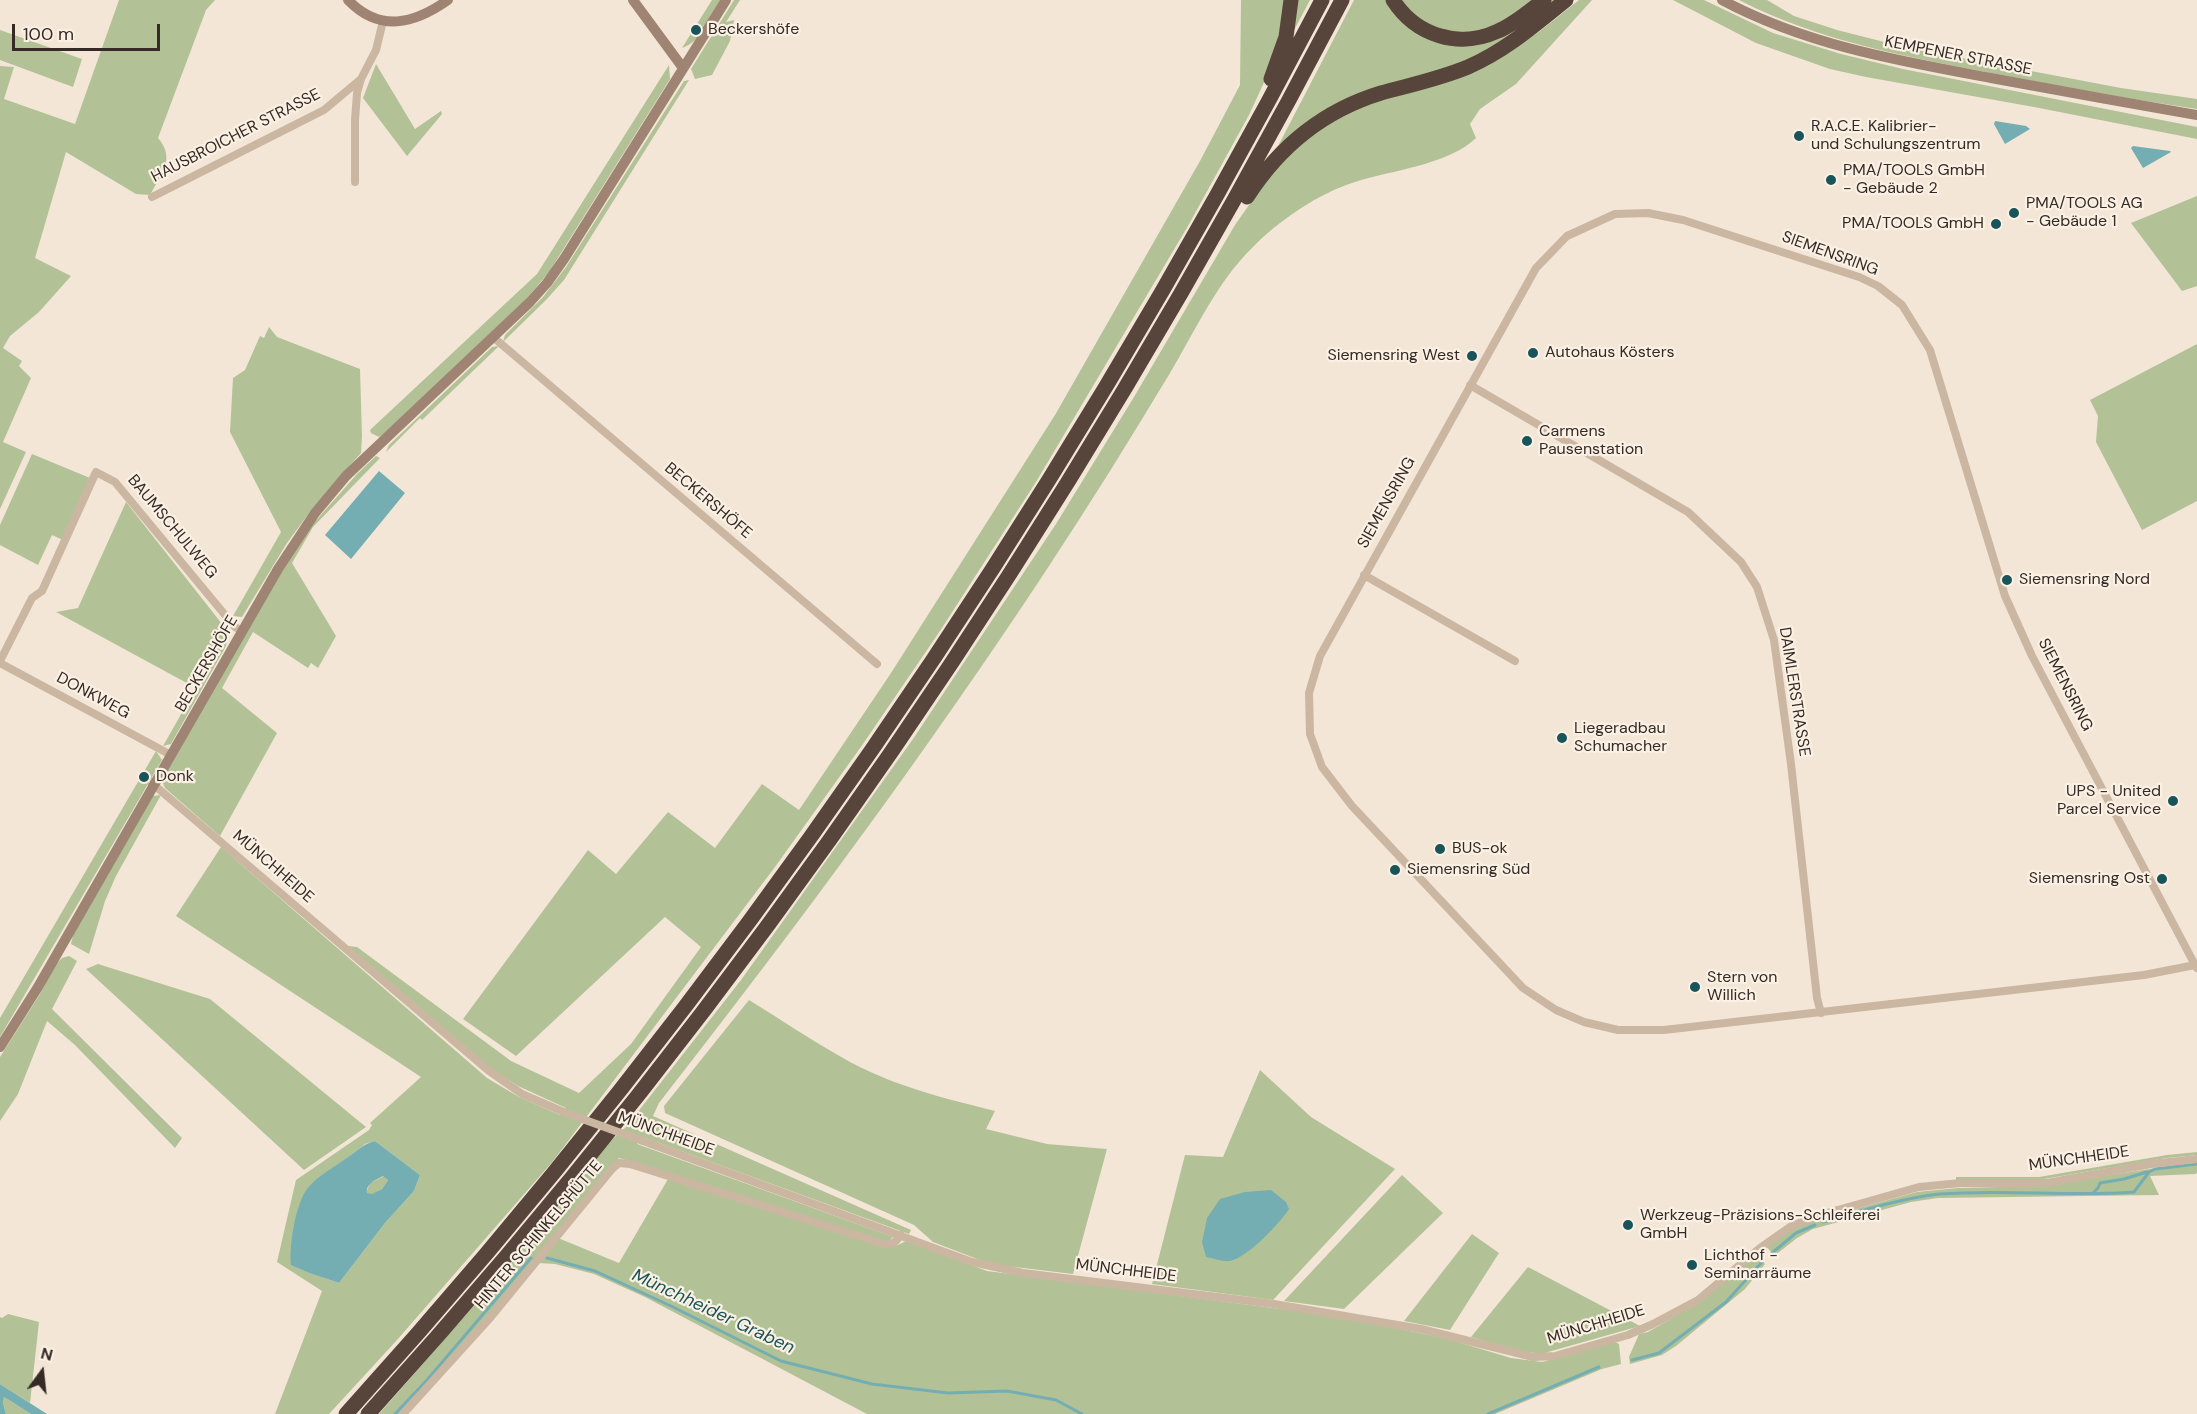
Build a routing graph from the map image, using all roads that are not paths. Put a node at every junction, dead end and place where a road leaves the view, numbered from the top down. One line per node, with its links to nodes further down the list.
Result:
1 (348, 0): 12 (street)
2 (448, 0): 12 (street)
3 (633, 0): 13 (street)
4 (726, 0): 13 (street, BECKERSHÖFE)
5 (1291, 0): 16 (highway)
6 (1322, 0): 16 (highway)
7 (1342, 0): 19 (highway)
8 (1393, 0): 9 (highway)
9 (1544, 0)
10 (1566, 0): 19 (highway)
11 (1722, 0): 15 (street, KEMPENER STRASSE)
12 (383, 21): 14 (street, HAUSBROICHER STRASSE)
13 (683, 68): 20 (street, BECKERSHÖFE)
14 (361, 79): 17 (street, HAUSBROICHER STRASSE); 18 (street, HAUSBROICHER STRASSE)
15 (2197, 116)
16 (1227, 177): 34 (highway)
17 (355, 182)
18 (152, 197)
19 (1216, 234): 35 (highway)
20 (493, 337): 23 (street, BECKERSHÖFE); 26 (street, BECKERSHÖFE)
21 (1470, 385): 22 (street, SIEMENSRING); 29 (street, SIEMENSRING); 30 (street, DAIMLERSTRASSE)
22 (1364, 575): 24 (street, SIEMENSRING); 30 (street, SIEMENSRING)
23 (242, 632): 25 (street, BAUMSCHULWEG); 27 (street, BECKERSHÖFE)
24 (1515, 661)
25 (0, 662): 27 (street, DONKWEG)
26 (877, 664)
27 (171, 755): 28 (street, BECKERSHÖFE)
28 (151, 782): 31 (street, BECKERSHÖFE); 33 (street, MÜNCHHEIDE, bridge)
29 (2196, 966): 30 (street, SIEMENSRING)
30 (1821, 1013)
31 (0, 1047)
32 (2197, 1159): 33 (street, MÜNCHHEIDE)
33 (902, 1235): 36 (street, HINTER SCHINKELSHÜTTE)
34 (345, 1414)
35 (368, 1414)
36 (403, 1414)

